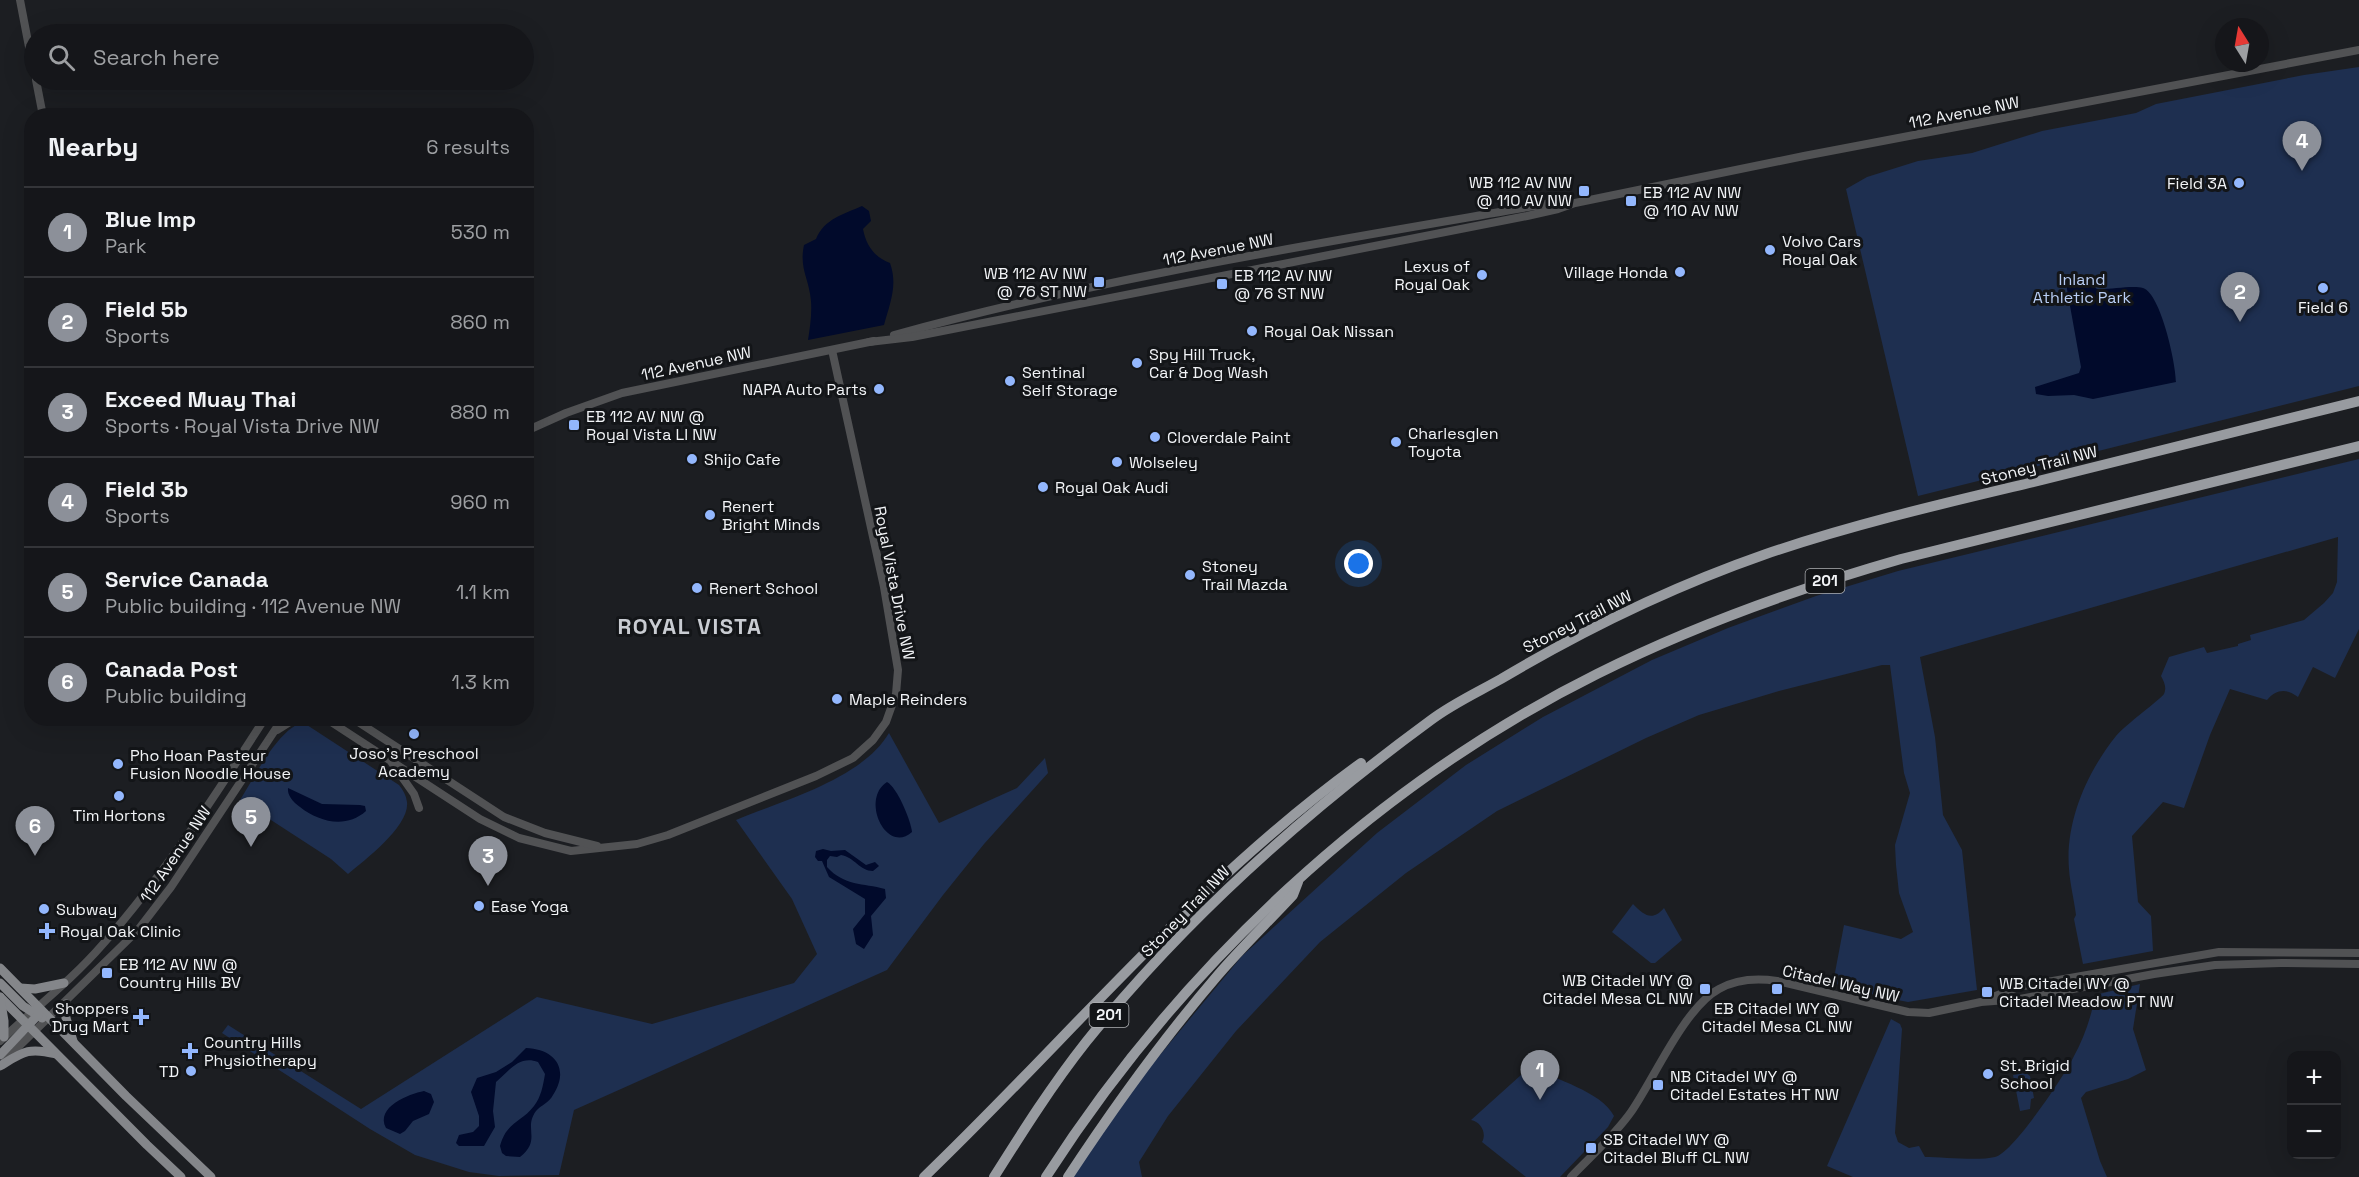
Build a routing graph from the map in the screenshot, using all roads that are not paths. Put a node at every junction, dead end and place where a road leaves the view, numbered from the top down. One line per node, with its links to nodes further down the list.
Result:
1 (20, 0): 2 (street)
2 (25, 24)
3 (2359, 50): 6 (street, 112 Avenue NW)
4 (38, 90): 5 (street)
5 (41, 108)
6 (1575, 203): 7 (street, 112 Avenue NW); 7 (street, 112 Avenue NW)
7 (869, 342): 8 (street, 112 Avenue NW)
8 (832, 350): 10 (street, 112 Avenue NW); 21 (street, Royal Vista Drive NW)
9 (2359, 401): 12 (highway, Stoney Trail NW / 201)
10 (534, 429)
11 (2359, 446): 22 (highway, 201)
12 (1432, 718): 46 (highway); 47 (highway, Stoney Trail NW / 201)
13 (260, 726): 31 (street, 112 Avenue NW)
14 (278, 726): 18 (street, 112 Avenue NW)
15 (283, 726): 18 (street)
16 (337, 726): 19 (street, Royal Vista Drive NW)
17 (364, 726): 21 (street, Royal Vista Drive NW)
18 (274, 732): 35 (street, 112 Avenue NW)
19 (391, 762): 20 (street); 21 (street, Royal Vista Drive NW)
20 (419, 808)
21 (602, 847)
22 (1299, 879): 48 (highway, 201); 49 (highway)
23 (2281, 952): 24 (street, Citadel Way NW); 25 (street, Citadel Way NW); 26 (street)
24 (2359, 953)
25 (2151, 962): 29 (street); 34 (street, Citadel Way NW)
26 (2281, 963): 27 (street, Citadel Way NW); 29 (street, Citadel Way NW)
27 (2359, 964)
28 (0, 969): 32 (main road)
29 (2154, 974): 34 (street, Citadel Way NW)
30 (0, 983): 36 (main road)
31 (64, 983): 32 (main road); 36 (street, 112 Avenue NW)
32 (20, 988): 36 (main road)
33 (0, 997): 38 (main road); 39 (main road)
34 (1981, 1002): 50 (street, Citadel Way NW)
35 (66, 1004): 37 (street, 112 Avenue NW); 40 (main road)
36 (36, 1011): 37 (main road); 38 (main road)
37 (50, 1018): 38 (street, 112 Avenue NW); 40 (main road)
38 (29, 1026): 39 (street); 41 (main road); 42 (main road); 43 (street)
39 (2, 1039)
40 (74, 1043): 45 (main road)
41 (57, 1054): 43 (main road); 44 (main road)
42 (0, 1055)
43 (0, 1066)
44 (181, 1177)
45 (211, 1177)
46 (924, 1177)
47 (994, 1177)
48 (1046, 1177)
49 (1068, 1177)
50 (1571, 1177)

